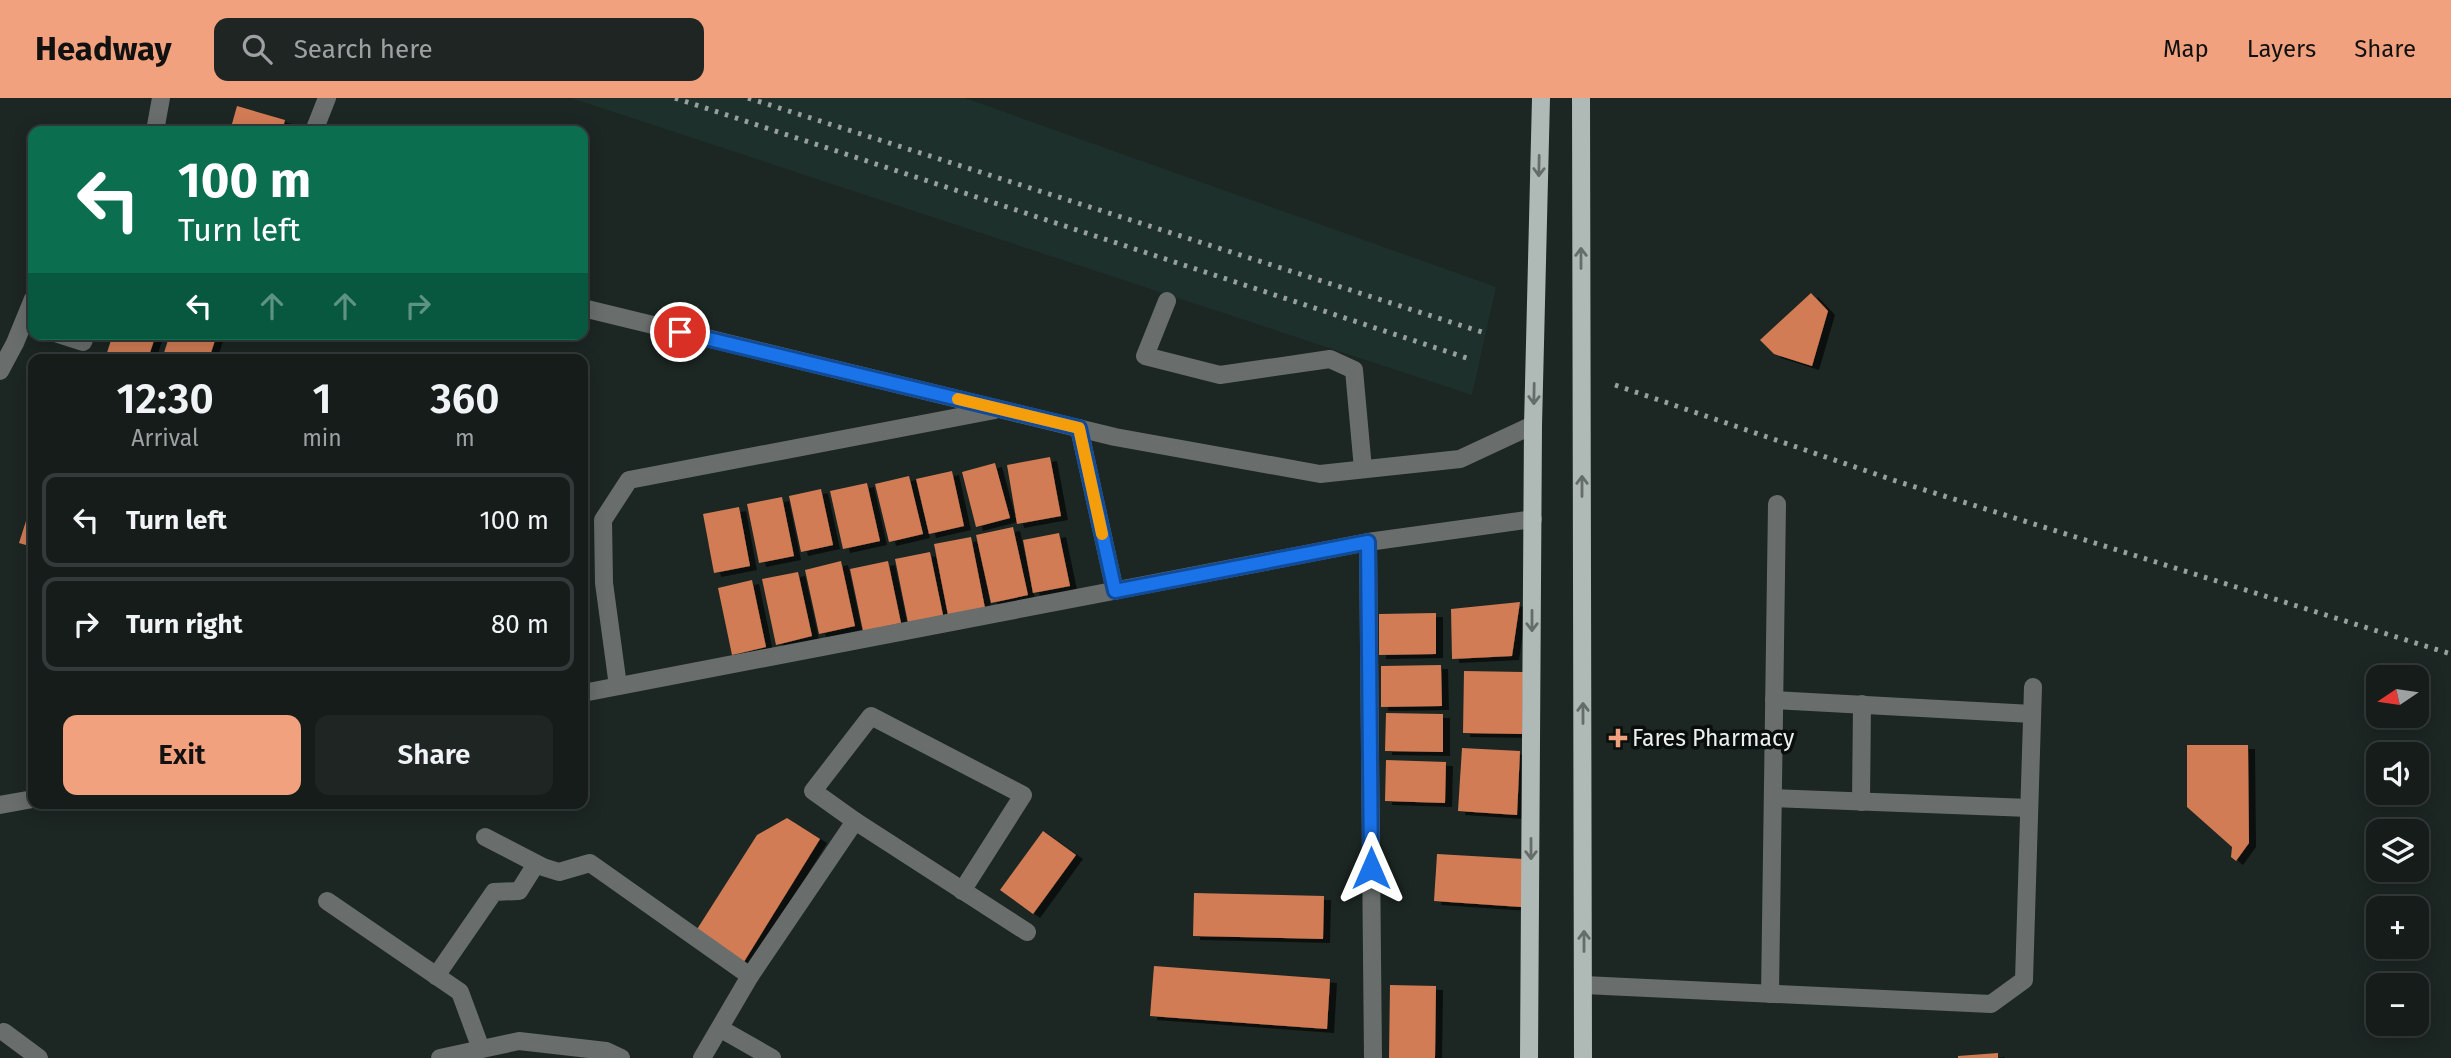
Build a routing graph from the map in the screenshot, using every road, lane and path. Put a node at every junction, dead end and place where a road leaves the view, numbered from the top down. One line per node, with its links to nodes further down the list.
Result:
1 (161, 98): 5 (street)
2 (327, 98): 6 (street)
3 (1541, 98): 12 (main road, one-way to 12)
4 (1581, 98): 38 (main road, one-way to 4)
5 (156, 126)
6 (316, 126)
7 (1167, 301): 14 (street)
8 (588, 309): 11 (street)
9 (28, 325): 10 (street)
10 (0, 371)
11 (1001, 409): 13 (street); 19 (street)
12 (1533, 425): 14 (street); 16 (main road)
13 (1079, 428): 14 (street); 18 (street)
14 (1363, 469)
15 (1777, 504): 22 (street)
16 (1533, 519): 17 (street); 49 (main road, one-way to 49)
17 (1368, 542): 18 (street); 48 (street)
18 (1115, 591): 19 (street)
19 (618, 686): 21 (street)
20 (2033, 687): 24 (street)
21 (588, 692)
22 (1774, 700): 23 (street); 25 (street)
23 (1862, 704): 24 (street); 27 (street)
24 (2032, 713): 29 (street)
25 (1773, 798): 27 (street); 39 (street)
26 (28, 800): 28 (street)
27 (1861, 802): 29 (street)
28 (0, 805)
29 (2029, 808): 39 (street)
30 (855, 821): 33 (street); 33 (street); 37 (street)
31 (485, 837): 32 (street)
32 (536, 864): 36 (street); 37 (street)
33 (962, 891): 35 (street)
34 (327, 901): 36 (street)
35 (1027, 932)
36 (436, 976): 42 (street)
37 (750, 976): 40 (street)
38 (1584, 985): 39 (street); 50 (main road)
39 (1770, 994)
40 (721, 1029): 46 (street); 47 (street)
41 (4, 1032): 43 (street)
42 (481, 1049): 44 (street); 45 (street)
43 (39, 1058)
44 (440, 1058)
45 (621, 1058)
46 (702, 1058)
47 (772, 1058)
48 (1373, 1058)
49 (1529, 1058)
50 (1583, 1058)

